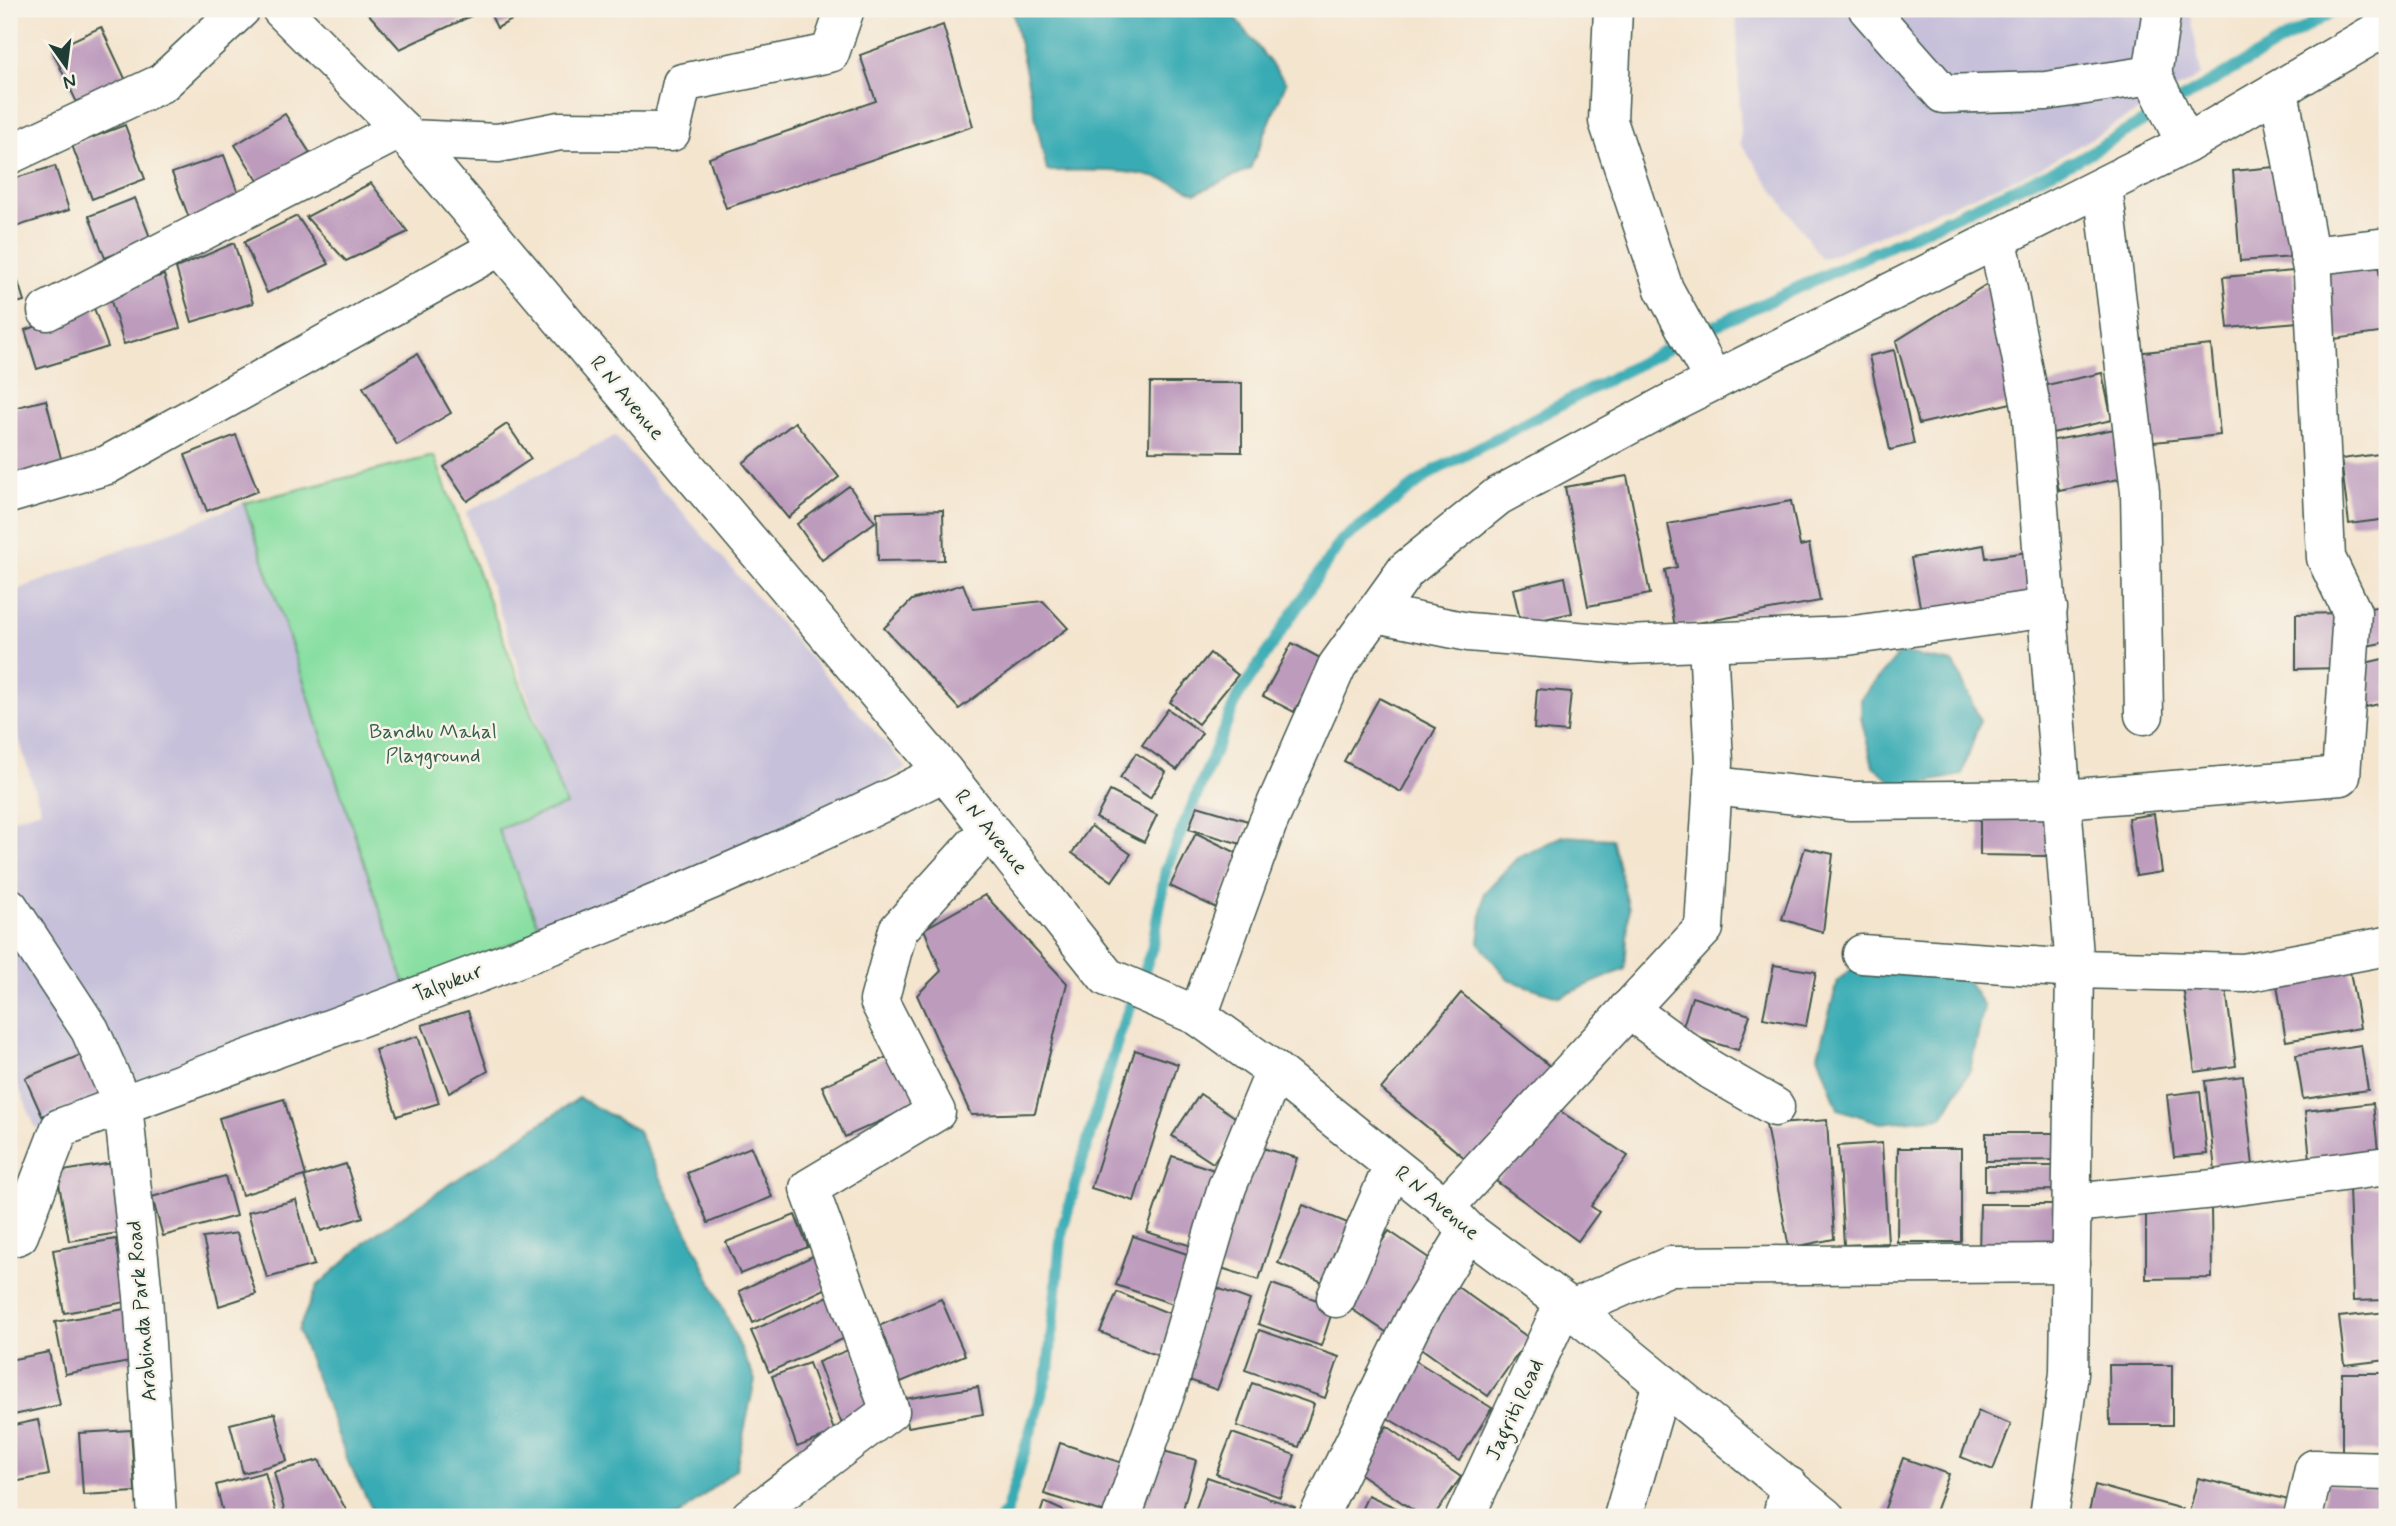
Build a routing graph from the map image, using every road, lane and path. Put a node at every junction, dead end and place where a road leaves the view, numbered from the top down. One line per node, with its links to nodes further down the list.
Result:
1 (241, 9): 12 (street)
2 (281, 9): 10 (street, R N Avenue)
3 (845, 9): 10 (street)
4 (1613, 9): 19 (street)
5 (1868, 9): 8 (street)
6 (2162, 9): 8 (street)
7 (2387, 26): 9 (street)
8 (2152, 75): 11 (street)
9 (2279, 91): 11 (street); 17 (street)
10 (405, 134): 15 (street, R N Avenue); 18 (street)
11 (2186, 144): 13 (street)
12 (9, 155)
13 (2103, 187): 14 (street); 24 (street)
14 (1998, 240): 19 (street); 21 (street)
15 (499, 247): 20 (street); 25 (street, R N Avenue)
16 (2387, 247): 17 (street)
17 (2309, 256): 27 (street)
18 (47, 311)
19 (1714, 381): 22 (street)
20 (9, 494)
21 (2048, 608): 23 (street); 27 (street)
22 (1375, 612): 23 (street); 34 (street)
23 (1708, 642): 26 (street)
24 (2144, 715)
25 (944, 772): 28 (street, R N Avenue); 36 (street, Talpukur)
26 (1713, 786): 27 (street); 33 (street)
27 (2063, 799): 32 (street)
28 (989, 829): 34 (street, R N Avenue); 50 (street)
29 (9, 907): 36 (street, Arabinda Park Road)
30 (2387, 946): 32 (street)
31 (1862, 954): 32 (street)
32 (2075, 969): 40 (street)
33 (1628, 1009): 37 (street); 41 (street)
34 (1198, 1016): 35 (street, R N Avenue)
35 (1275, 1071): 38 (street, R N Avenue); 51 (street)
36 (123, 1105): 42 (street, Talpukur); 49 (street, Arabinda Park Road)
37 (1775, 1107)
38 (1393, 1166): 41 (street, R N Avenue); 44 (street)
39 (2387, 1166): 40 (street)
40 (2072, 1203): 43 (street)
41 (1457, 1219): 45 (street, R N Avenue); 52 (street)
42 (9, 1238)
43 (2071, 1263): 45 (street); 56 (street)
44 (1336, 1298)
45 (1568, 1306): 46 (street, R N Avenue); 53 (street, Jagriti Road)
46 (1662, 1383): 48 (street, R N Avenue); 54 (street)
47 (2387, 1471): 57 (street)
48 (1786, 1502): 55 (street, R N Avenue)
49 (157, 1517)
50 (750, 1517)
51 (1122, 1517)
52 (1318, 1517)
53 (1465, 1517)
54 (1623, 1517)
55 (1825, 1517)
56 (2049, 1517)
57 (2302, 1517)

